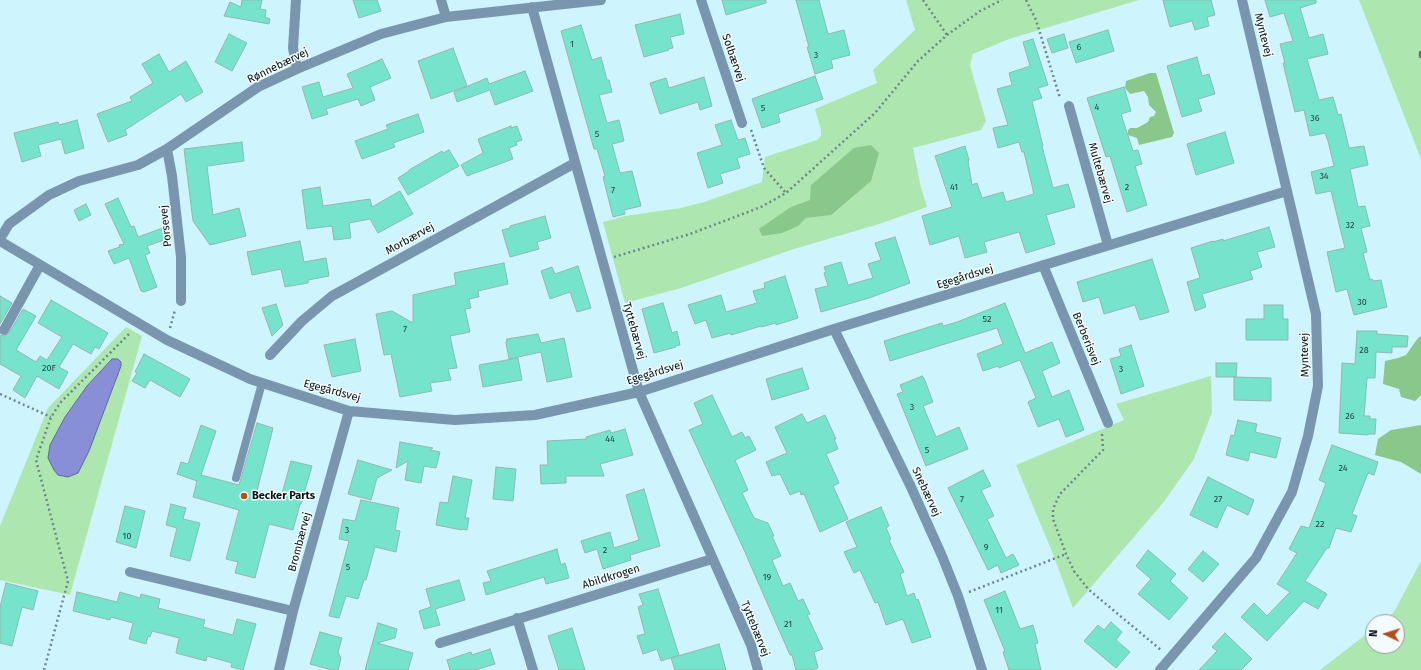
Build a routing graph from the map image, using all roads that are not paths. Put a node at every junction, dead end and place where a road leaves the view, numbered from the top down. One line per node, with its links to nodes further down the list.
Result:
1 (296, 0): 8 (street)
2 (441, 0): 7 (street)
3 (601, 0): 6 (street, Rønnebærvej)
4 (701, 0): 10 (street, Solbærvej)
5 (1242, 0): 13 (street, Myntevej)
6 (532, 7): 7 (street, Rønnebærvej); 12 (street, Tyttebærvej)
7 (446, 17): 8 (street, Rønnebærvej)
8 (297, 69): 11 (street, Rønnebærvej)
9 (1069, 106): 15 (street, Multebærvej)
10 (742, 123)
11 (167, 149): 14 (street, Rønnebærvej); 18 (street, Porsevej)
12 (575, 163): 21 (street, Morbærvej); 23 (street, Tyttebærvej)
13 (1287, 191): 15 (street, Egegårdsvej); 36 (street, Myntevej)
14 (0, 240): 16 (street, Egegårdsvej)
15 (1108, 245): 17 (street, Egegårdsvej)
16 (40, 265): 19 (street); 22 (street, Egegårdsvej)
17 (1043, 265): 20 (street, Egegårdsvej); 25 (street, Berberisvej)
18 (181, 301)
19 (4, 330)
20 (834, 330): 23 (street, Egegårdsvej); 35 (street, Snebærvej)
21 (270, 355)
22 (262, 383): 24 (street, Egegårdsvej); 26 (lane)
23 (639, 392): 24 (street, Egegårdsvej); 27 (street, Tyttebærvej)
24 (349, 411): 29 (street, Brombærvej)
25 (1108, 423)
26 (236, 478)
27 (712, 559): 30 (street, Abildkrogen); 34 (street, Tyttebærvej)
28 (130, 572): 29 (street)
29 (293, 611): 32 (street, Brombærvej)
30 (517, 618): 31 (street, Abildkrogen); 33 (street)
31 (440, 643)
32 (279, 670)
33 (533, 670)
34 (758, 670)
35 (982, 670)
36 (1160, 670)

